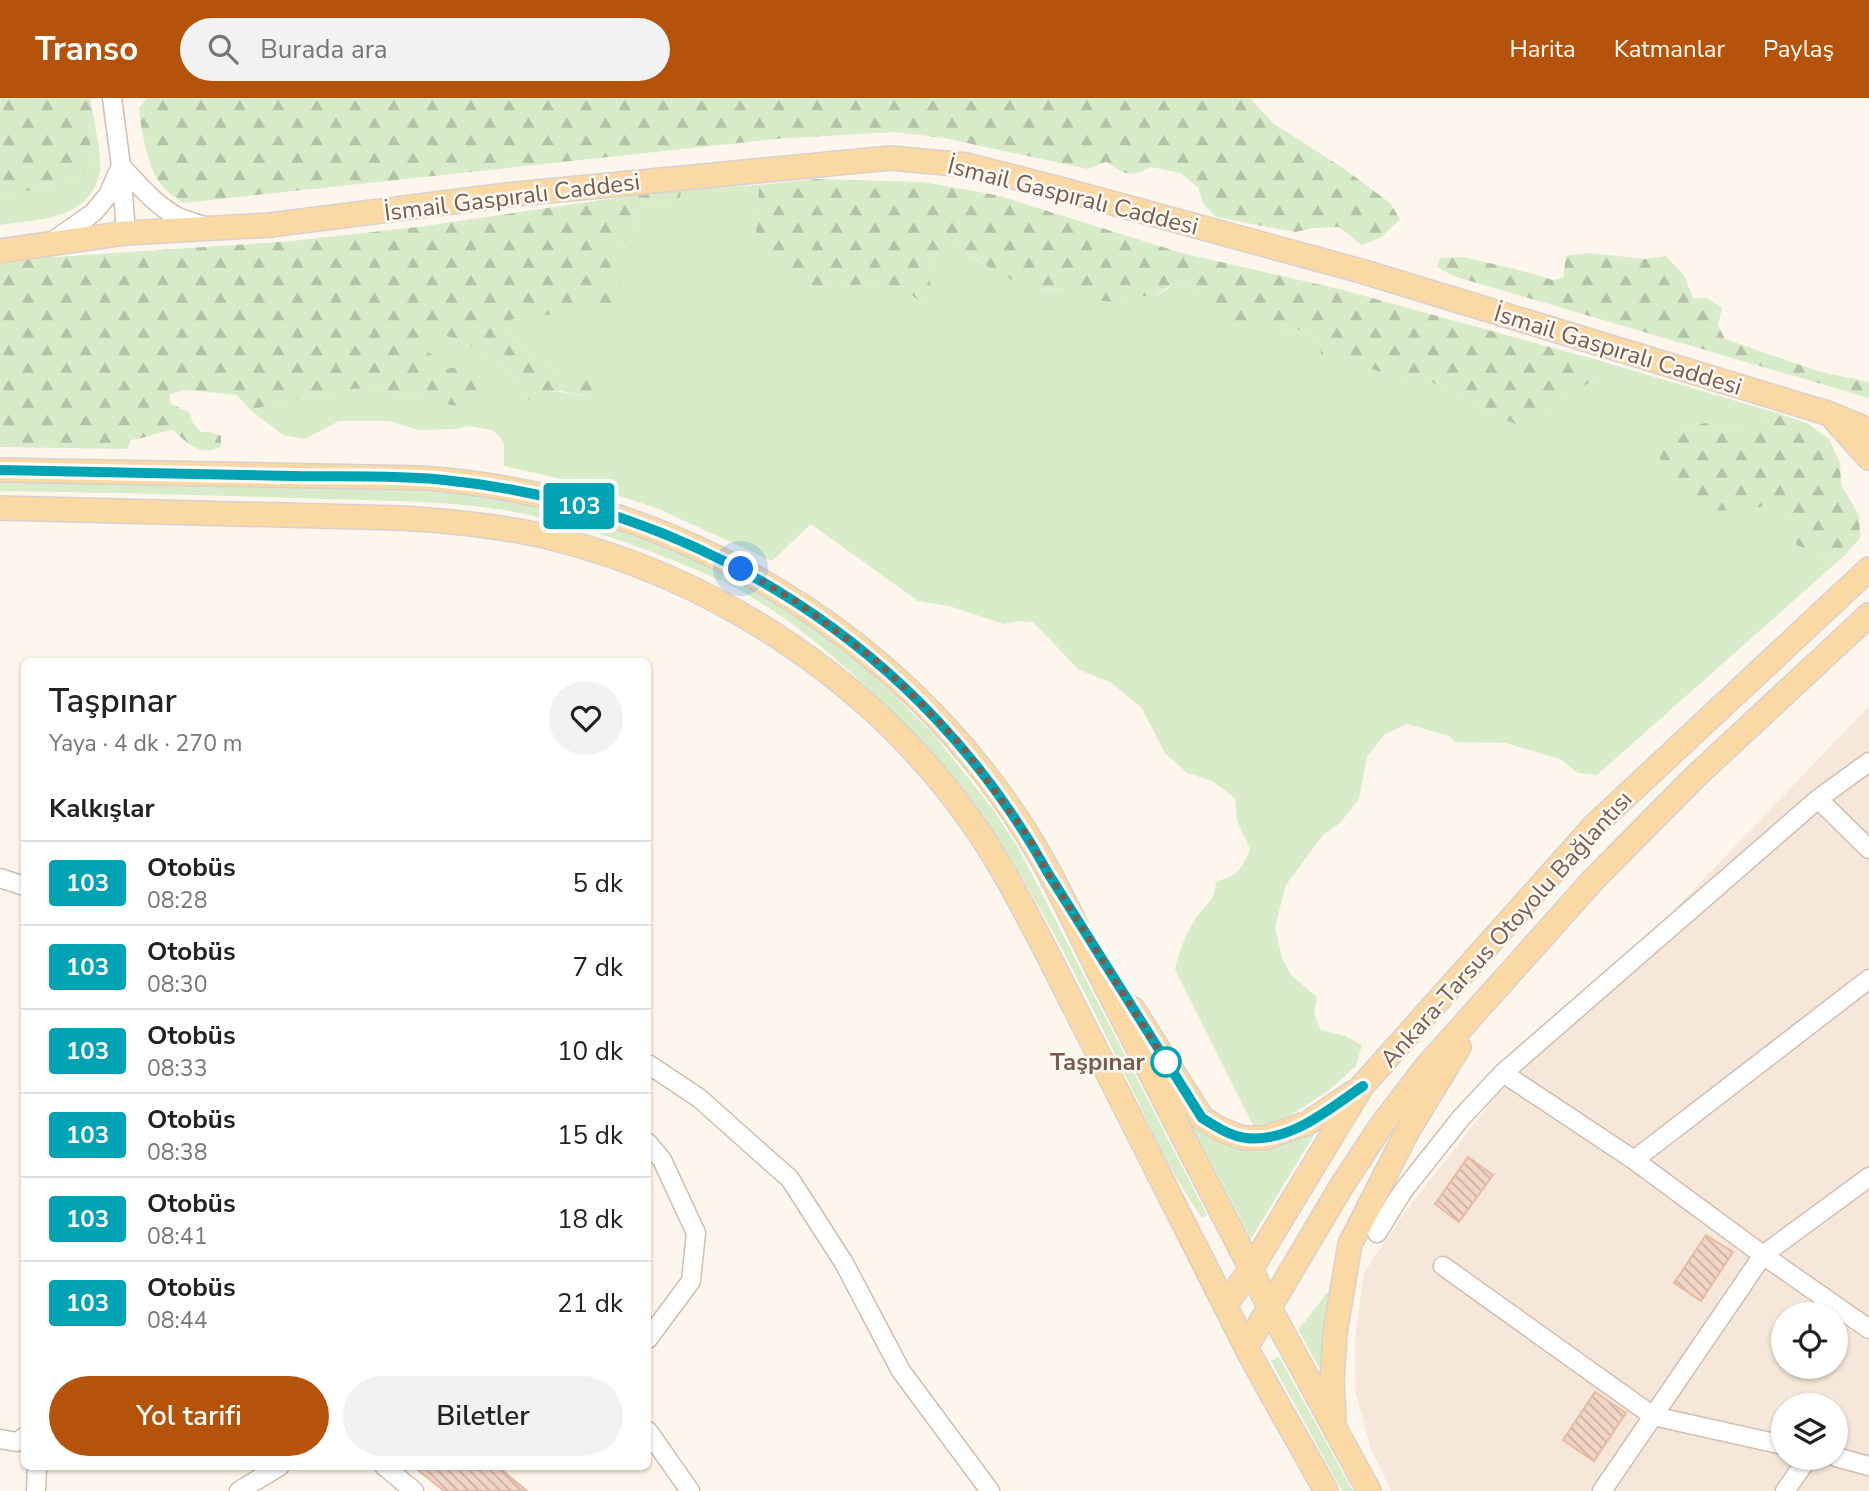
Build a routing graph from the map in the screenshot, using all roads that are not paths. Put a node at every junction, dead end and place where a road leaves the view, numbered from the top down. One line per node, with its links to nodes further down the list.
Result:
1 (112, 98): 2 (street)
2 (121, 166): 3 (street); 4 (street); 5 (street)
3 (210, 228): 4 (main road, İsmail Gaspıralı Caddesi); 7 (main road, İsmail Gaspıralı Caddesi)
4 (127, 233): 5 (main road, İsmail Gaspıralı Caddesi)
5 (50, 243): 6 (main road, İsmail Gaspıralı Caddesi)
6 (0, 251)
7 (1830, 414): 8 (main road, İsmail Gaspıralı Caddesi); 9 (main road)
8 (1869, 430)
9 (1869, 458)
10 (0, 470): 17 (main road)
11 (0, 508): 32 (main road)
12 (1869, 569): 24 (main road, Ankara-Tarsus Otoyolu Bağlantısı)
13 (1869, 615): 21 (main road, Ankara-Tarsus Otoyolu Bağlantısı)
14 (1869, 762): 15 (street)
15 (1818, 799): 16 (street); 23 (street)
16 (1869, 849)
17 (1048, 873): 24 (main road); 31 (main road)
18 (0, 878): 19 (street)
19 (21, 885)
20 (1869, 979): 26 (street)
21 (1489, 996): 33 (main road, Ankara-Tarsus Otoyolu Bağlantısı); 38 (main road)
22 (651, 1066): 53 (street)
23 (1503, 1073): 26 (street); 28 (street)
24 (1363, 1086): 31 (main road, Ankara-Tarsus Otoyolu Bağlantısı)
25 (651, 1147): 35 (street)
26 (1634, 1160): 29 (street)
27 (1869, 1177): 29 (street)
28 (1377, 1233)
29 (1763, 1255): 34 (street); 37 (street)
30 (1443, 1266): 37 (street)
31 (1251, 1269): 32 (main road, Ankara-Tarsus Otoyolu Bağlantısı); 33 (main road)
32 (1226, 1304): 36 (main road)
33 (1269, 1307): 36 (main road, Ankara-Tarsus Otoyolu Bağlantısı); 38 (main road)
34 (1869, 1329)
35 (651, 1335)
36 (1246, 1347): 54 (main road)
37 (1653, 1416): 42 (street); 56 (street)
38 (1335, 1427): 55 (main road)
39 (651, 1435): 52 (street)
40 (0, 1439): 41 (street)
41 (21, 1439)
42 (1771, 1442)
43 (1848, 1460): 44 (street)
44 (1869, 1466)
45 (37, 1470): 49 (street)
46 (273, 1470): 50 (street)
47 (389, 1470): 51 (street)
48 (1800, 1470): 57 (street)
49 (36, 1491)
50 (239, 1491)
51 (414, 1491)
52 (690, 1491)
53 (990, 1491)
54 (1326, 1491)
55 (1369, 1491)
56 (1602, 1491)
57 (1785, 1491)

